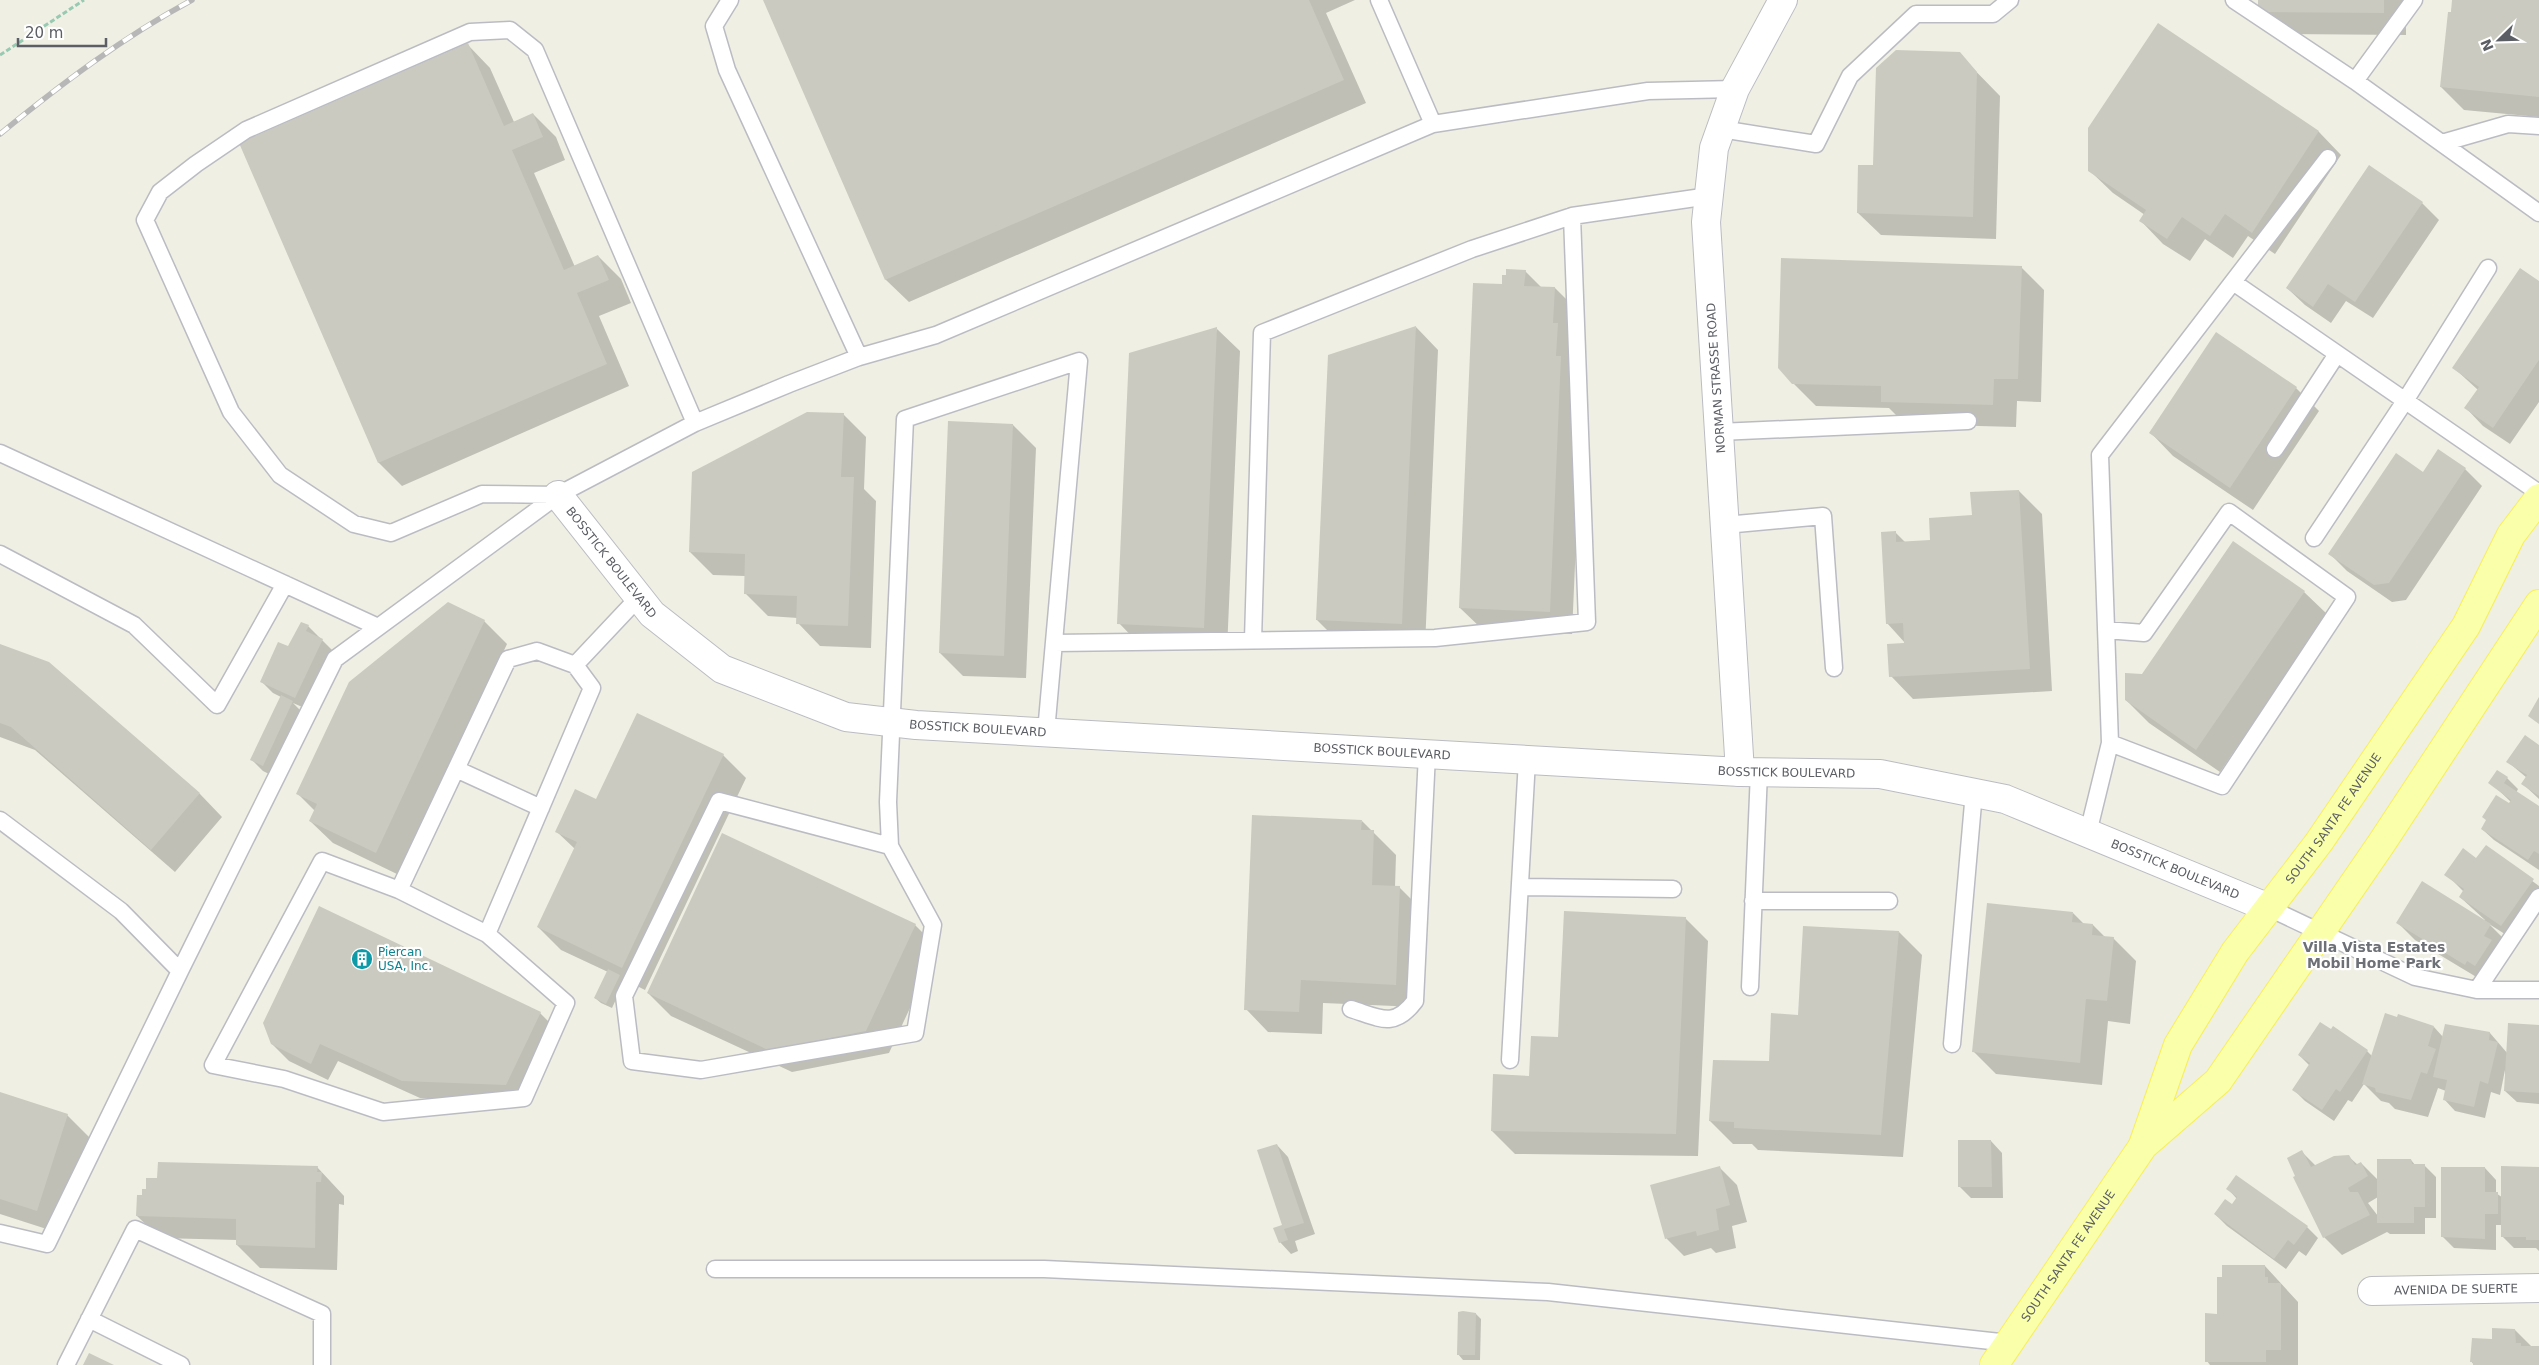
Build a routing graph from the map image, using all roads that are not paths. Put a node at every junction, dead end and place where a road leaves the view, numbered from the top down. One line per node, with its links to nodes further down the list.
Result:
1 (730, 0): 20 (lane)
2 (1379, 0): 9 (lane)
3 (1783, 0): 8 (street, NORMAN STRASSE ROAD)
4 (2010, 0): 11 (lane)
5 (2234, 0): 7 (lane)
6 (2414, 0): 7 (lane)
7 (2355, 81): 12 (lane)
8 (1735, 89): 9 (lane); 11 (street, NORMAN STRASSE ROAD)
9 (1433, 124): 20 (lane)
10 (2539, 126): 12 (lane)
11 (1721, 129): 14 (street, NORMAN STRASSE ROAD)
12 (2442, 143): 15 (lane)
13 (2328, 158): 18 (lane)
14 (1709, 196): 16 (lane); 24 (street, NORMAN STRASSE ROAD)
15 (2539, 213)
16 (1572, 216): 38 (lane); 38 (lane)
17 (2488, 268): 21 (lane)
18 (2233, 282): 19 (lane); 37 (lane)
19 (2338, 354): 21 (lane); 25 (lane)
20 (859, 357): 23 (lane)
21 (2405, 401): 27 (lane); 31 (lane)
22 (1968, 421): 24 (lane)
23 (695, 423): 28 (lane); 28 (lane)
24 (1719, 432): 30 (street, NORMAN STRASSE ROAD)
25 (2275, 449)
26 (0, 452): 33 (lane)
27 (2539, 494)
28 (558, 495): 34 (street, BOSSTICK BOULEVARD); 36 (lane)
29 (2539, 498): 60 (main road, SOUTH SANTA FE AVENUE)
30 (1725, 525): 41 (lane); 48 (street, NORMAN STRASSE ROAD)
31 (2314, 538)
32 (0, 554): 33 (lane)
33 (285, 584): 36 (lane)
34 (639, 597): 40 (lane); 42 (street, BOSSTICK BOULEVARD)
35 (2539, 604): 61 (main road, SOUTH SANTA FE AVENUE)
36 (378, 627): 63 (lane)
37 (2106, 630): 44 (lane); 44 (lane)
38 (1253, 640): 39 (lane)
39 (1054, 643): 42 (lane); 43 (lane)
40 (575, 665): 47 (lane); 50 (lane)
41 (1834, 668)
42 (892, 722): 43 (street, BOSSTICK BOULEVARD); 53 (lane)
43 (1046, 732): 45 (street, BOSSTICK BOULEVARD)
44 (2110, 743): 52 (lane)
45 (1428, 754): 46 (street, BOSSTICK BOULEVARD); 67 (lane)
46 (1527, 760): 48 (street, BOSSTICK BOULEVARD); 54 (lane)
47 (456, 769): 50 (lane); 56 (lane)
48 (1750, 772): 49 (street, BOSSTICK BOULEVARD); 58 (lane)
49 (1974, 792): 52 (street, BOSSTICK BOULEVARD); 68 (lane)
50 (541, 808): 62 (lane)
51 (0, 820): 63 (lane)
52 (2088, 833): 60 (street, BOSSTICK BOULEVARD)
53 (890, 846): 53 (lane)
54 (1520, 888): 55 (lane); 69 (lane)
55 (1673, 889)
56 (399, 890): 62 (lane); 62 (lane)
57 (2539, 897): 65 (lane)
58 (1753, 901): 59 (lane); 64 (lane)
59 (1889, 901)
60 (2268, 908): 61 (lane); 70 (main road, SOUTH SANTA FE AVENUE)
61 (2320, 932): 65 (lane); 70 (main road, SOUTH SANTA FE AVENUE)
62 (487, 934)
63 (180, 971): 71 (lane)
64 (1750, 987)
65 (2478, 990): 66 (lane)
66 (2539, 990)
67 (1351, 1009)
68 (1952, 1044)
69 (1510, 1060)
70 (2143, 1146): 76 (main road, SOUTH SANTA FE AVENUE)
71 (0, 1233)
72 (715, 1269): 76 (lane)
73 (2539, 1288): 74 (street, AVENIDA DE SUERTE)
74 (2372, 1291)
75 (89, 1319): 77 (lane); 78 (lane); 79 (lane)
76 (2009, 1343): 80 (main road, SOUTH SANTA FE AVENUE)
77 (66, 1365)
78 (180, 1365)
79 (322, 1365)
80 (1994, 1365)

